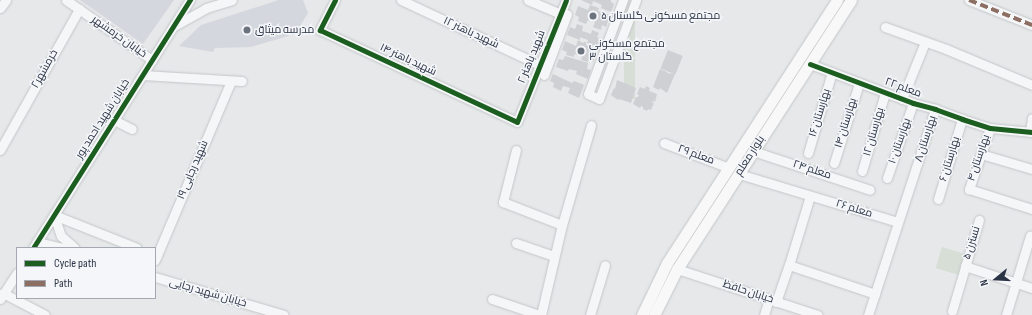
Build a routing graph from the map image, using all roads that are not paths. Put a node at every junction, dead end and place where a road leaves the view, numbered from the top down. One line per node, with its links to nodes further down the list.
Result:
1 (6, 0): 15 (street)
2 (66, 0): 16 (street, خیابان خرمشهر)
3 (190, 0): 19 (street, خیابان شهید احمد پور)
4 (232, 0): 19 (street)
5 (335, 0): 41 (street, شهید باهنر ۱۴)
6 (401, 0): 24 (street, شهید باهنر ۱۲)
7 (528, 0): 17 (street)
8 (566, 0): 17 (street, شهید باهنر ۲)
9 (572, 0): 27 (street)
10 (623, 0): 11 (street)
11 (636, 0)
12 (837, 0): 36 (main road, بلوار معلم)
13 (851, 0): 23 (main road, بلوار معلم)
14 (969, 0): 18 (street)
15 (0, 8)
16 (79, 9): 22 (street, خیابان خرمشهر); 47 (street, خرمشهر۲)
17 (560, 14): 24 (street, شهید باهنر ۲)
18 (1032, 25)
19 (173, 26): 22 (street, خیابان شهید احمد پور)
20 (885, 27): 21 (street)
21 (925, 42): 31 (street); 33 (street)
22 (152, 60): 26 (street, خیابان شهید احمد پور)
23 (810, 64): 25 (street, معلم ۲۲); 40 (main road, بلوار معلم)
24 (540, 65): 41 (street, شهید باهنر ۲)
25 (832, 72): 30 (street, معلم ۲۲); 50 (street, بهارستان ۱۶)
26 (143, 75): 28 (street); 39 (street, خیابان شهید احمد پور)
27 (544, 75)
28 (231, 81): 29 (street); 73 (street, شهید رجایی ۱۹)
29 (242, 81)
30 (859, 83): 32 (street, معلم ۲۲); 52 (street, بهارستان ۱۴)
31 (1032, 85)
32 (885, 92): 33 (street, معلم ۲۲); 55 (street, بهارستان ۱۲)
33 (902, 99): 34 (street, معلم ۲۲)
34 (913, 103): 35 (street, معلم ۲۲); 57 (street, بهارستان ۱۰)
35 (935, 109): 38 (street, معلم ۲۲); 64 (street, بهارستان ۸)
36 (763, 115): 40 (main road); 53 (main road, بلوار معلم)
37 (1032, 118): 45 (street)
38 (962, 119): 43 (street, معلم ۲۲); 60 (street, بهارستان ۶)
39 (114, 120): 44 (street); 62 (street, خیابان شهید احمد پور)
40 (773, 120): 49 (main road, بلوار معلم)
41 (517, 122)
42 (591, 125): 65 (street)
43 (990, 128): 45 (street, معلم ۲۲); 51 (street, بهارستان ۴)
44 (132, 130)
45 (1031, 132)
46 (664, 143): 53 (street, معلم ۲۹)
47 (0, 150)
48 (516, 150): 65 (street)
49 (753, 151): 56 (main road, بلوار معلم); 58 (street, معلم ۲۴)
50 (808, 153)
51 (981, 154): 54 (street); 61 (street, بهارستان ۴)
52 (834, 163)
53 (729, 168): 92 (main road, بلوار معلم)
54 (1032, 169)
55 (862, 171)
56 (739, 174): 59 (street, معلم ۲۶); 77 (main road, بلوار معلم)
57 (887, 178)
58 (870, 190)
59 (810, 196): 64 (street, معلم ۲۶); 75 (street)
60 (938, 199)
61 (1032, 208)
62 (54, 215): 68 (street, خیابان شهید احمد پور); 70 (street); 71 (street)
63 (979, 220): 76 (street, نسترن ۵)
64 (898, 222): 83 (street, بهارستان ۸)
65 (562, 225): 72 (street)
66 (1030, 236): 80 (street)
67 (516, 243): 72 (street)
68 (35, 245): 69 (street)
69 (53, 247)
70 (74, 247)
71 (134, 247)
72 (554, 256): 90 (street)
73 (156, 257)
74 (605, 265): 91 (street)
75 (789, 265): 83 (street); 85 (street)
76 (965, 266): 80 (street); 86 (street, نسترن ۵)
77 (677, 269): 85 (street, خیابان حافظ); 93 (main road, بلوار معلم)
78 (16, 274): 82 (street)
79 (156, 277): 89 (street, خیابان شهید رجایی)
80 (1016, 282): 81 (street); 97 (street)
81 (1032, 288)
82 (3, 291): 87 (street)
83 (875, 294): 96 (street, بهارستان ۸)
84 (492, 299): 90 (street)
85 (773, 300): 94 (street); 95 (street, خیابان حافظ)
86 (952, 311)
87 (34, 313): 88 (street)
88 (45, 315)
89 (284, 315)
90 (540, 315)
91 (590, 315)
92 (642, 315)
93 (654, 315)
94 (764, 315)
95 (818, 315)
96 (868, 315)
97 (1006, 315)

